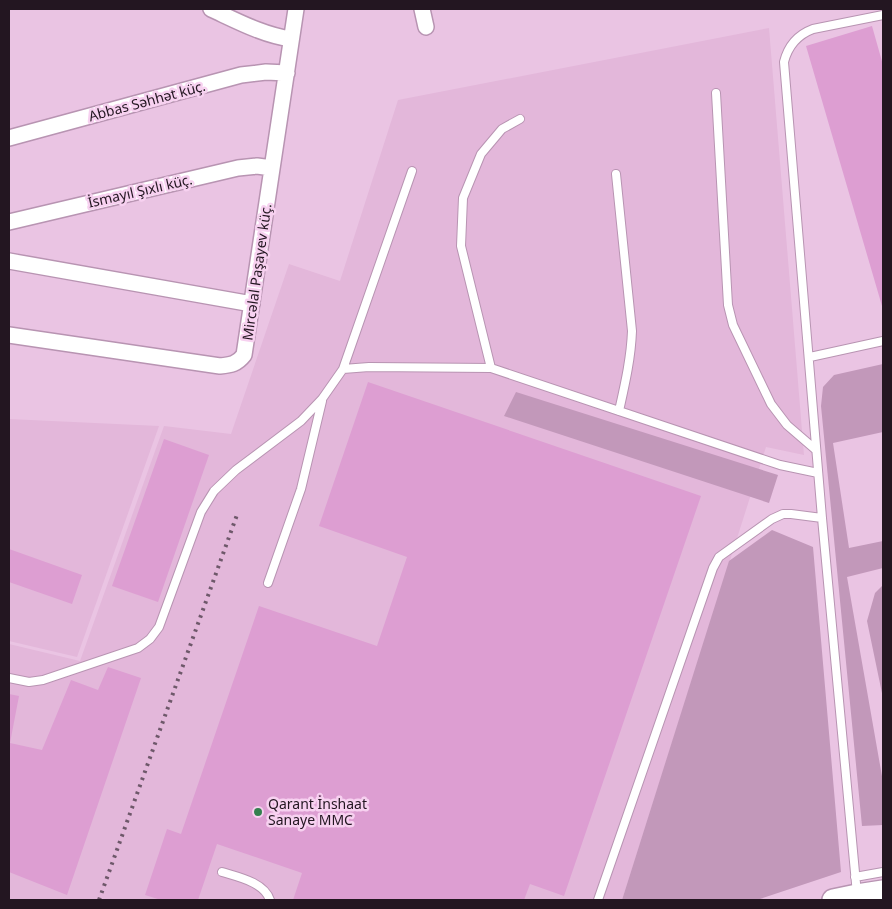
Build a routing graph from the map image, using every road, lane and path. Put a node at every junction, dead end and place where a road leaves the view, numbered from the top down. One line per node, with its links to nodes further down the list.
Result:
1 (211, 9): 6 (street)
2 (296, 9): 6 (street, Mircəlal Paşayev küç.)
3 (422, 9): 5 (street)
4 (883, 15): 19 (lane)
5 (426, 27)
6 (291, 39): 7 (street, Mircəlal Paşayev küç.)
7 (286, 73): 10 (street, Abbas Səhhət küç.); 11 (street, Mircəlal Paşayev küç.)
8 (716, 94): 24 (lane)
9 (520, 119): 20 (lane)
10 (9, 138)
11 (272, 168): 14 (street, İsmayıl Şıxlı küç.); 16 (street, Mircəlal Paşayev küç.)
12 (412, 170): 21 (lane)
13 (616, 174): 23 (lane)
14 (9, 222)
15 (9, 261): 16 (street)
16 (252, 304): 17 (street, Mircəlal Paşayev küç.)
17 (9, 335)
18 (883, 341): 19 (lane)
19 (810, 358): 24 (lane)
20 (491, 368): 21 (lane); 23 (lane)
21 (343, 369): 22 (lane)
22 (322, 399): 27 (lane); 28 (lane)
23 (619, 411): 25 (lane)
24 (816, 450): 25 (lane)
25 (818, 473): 26 (lane)
26 (822, 518): 31 (lane); 34 (lane)
27 (268, 583)
28 (9, 678)
29 (222, 872): 33 (lane)
30 (883, 872): 31 (lane)
31 (856, 886): 32 (street); 35 (street)
32 (883, 891)
33 (270, 900)
34 (598, 900)
35 (833, 900)

